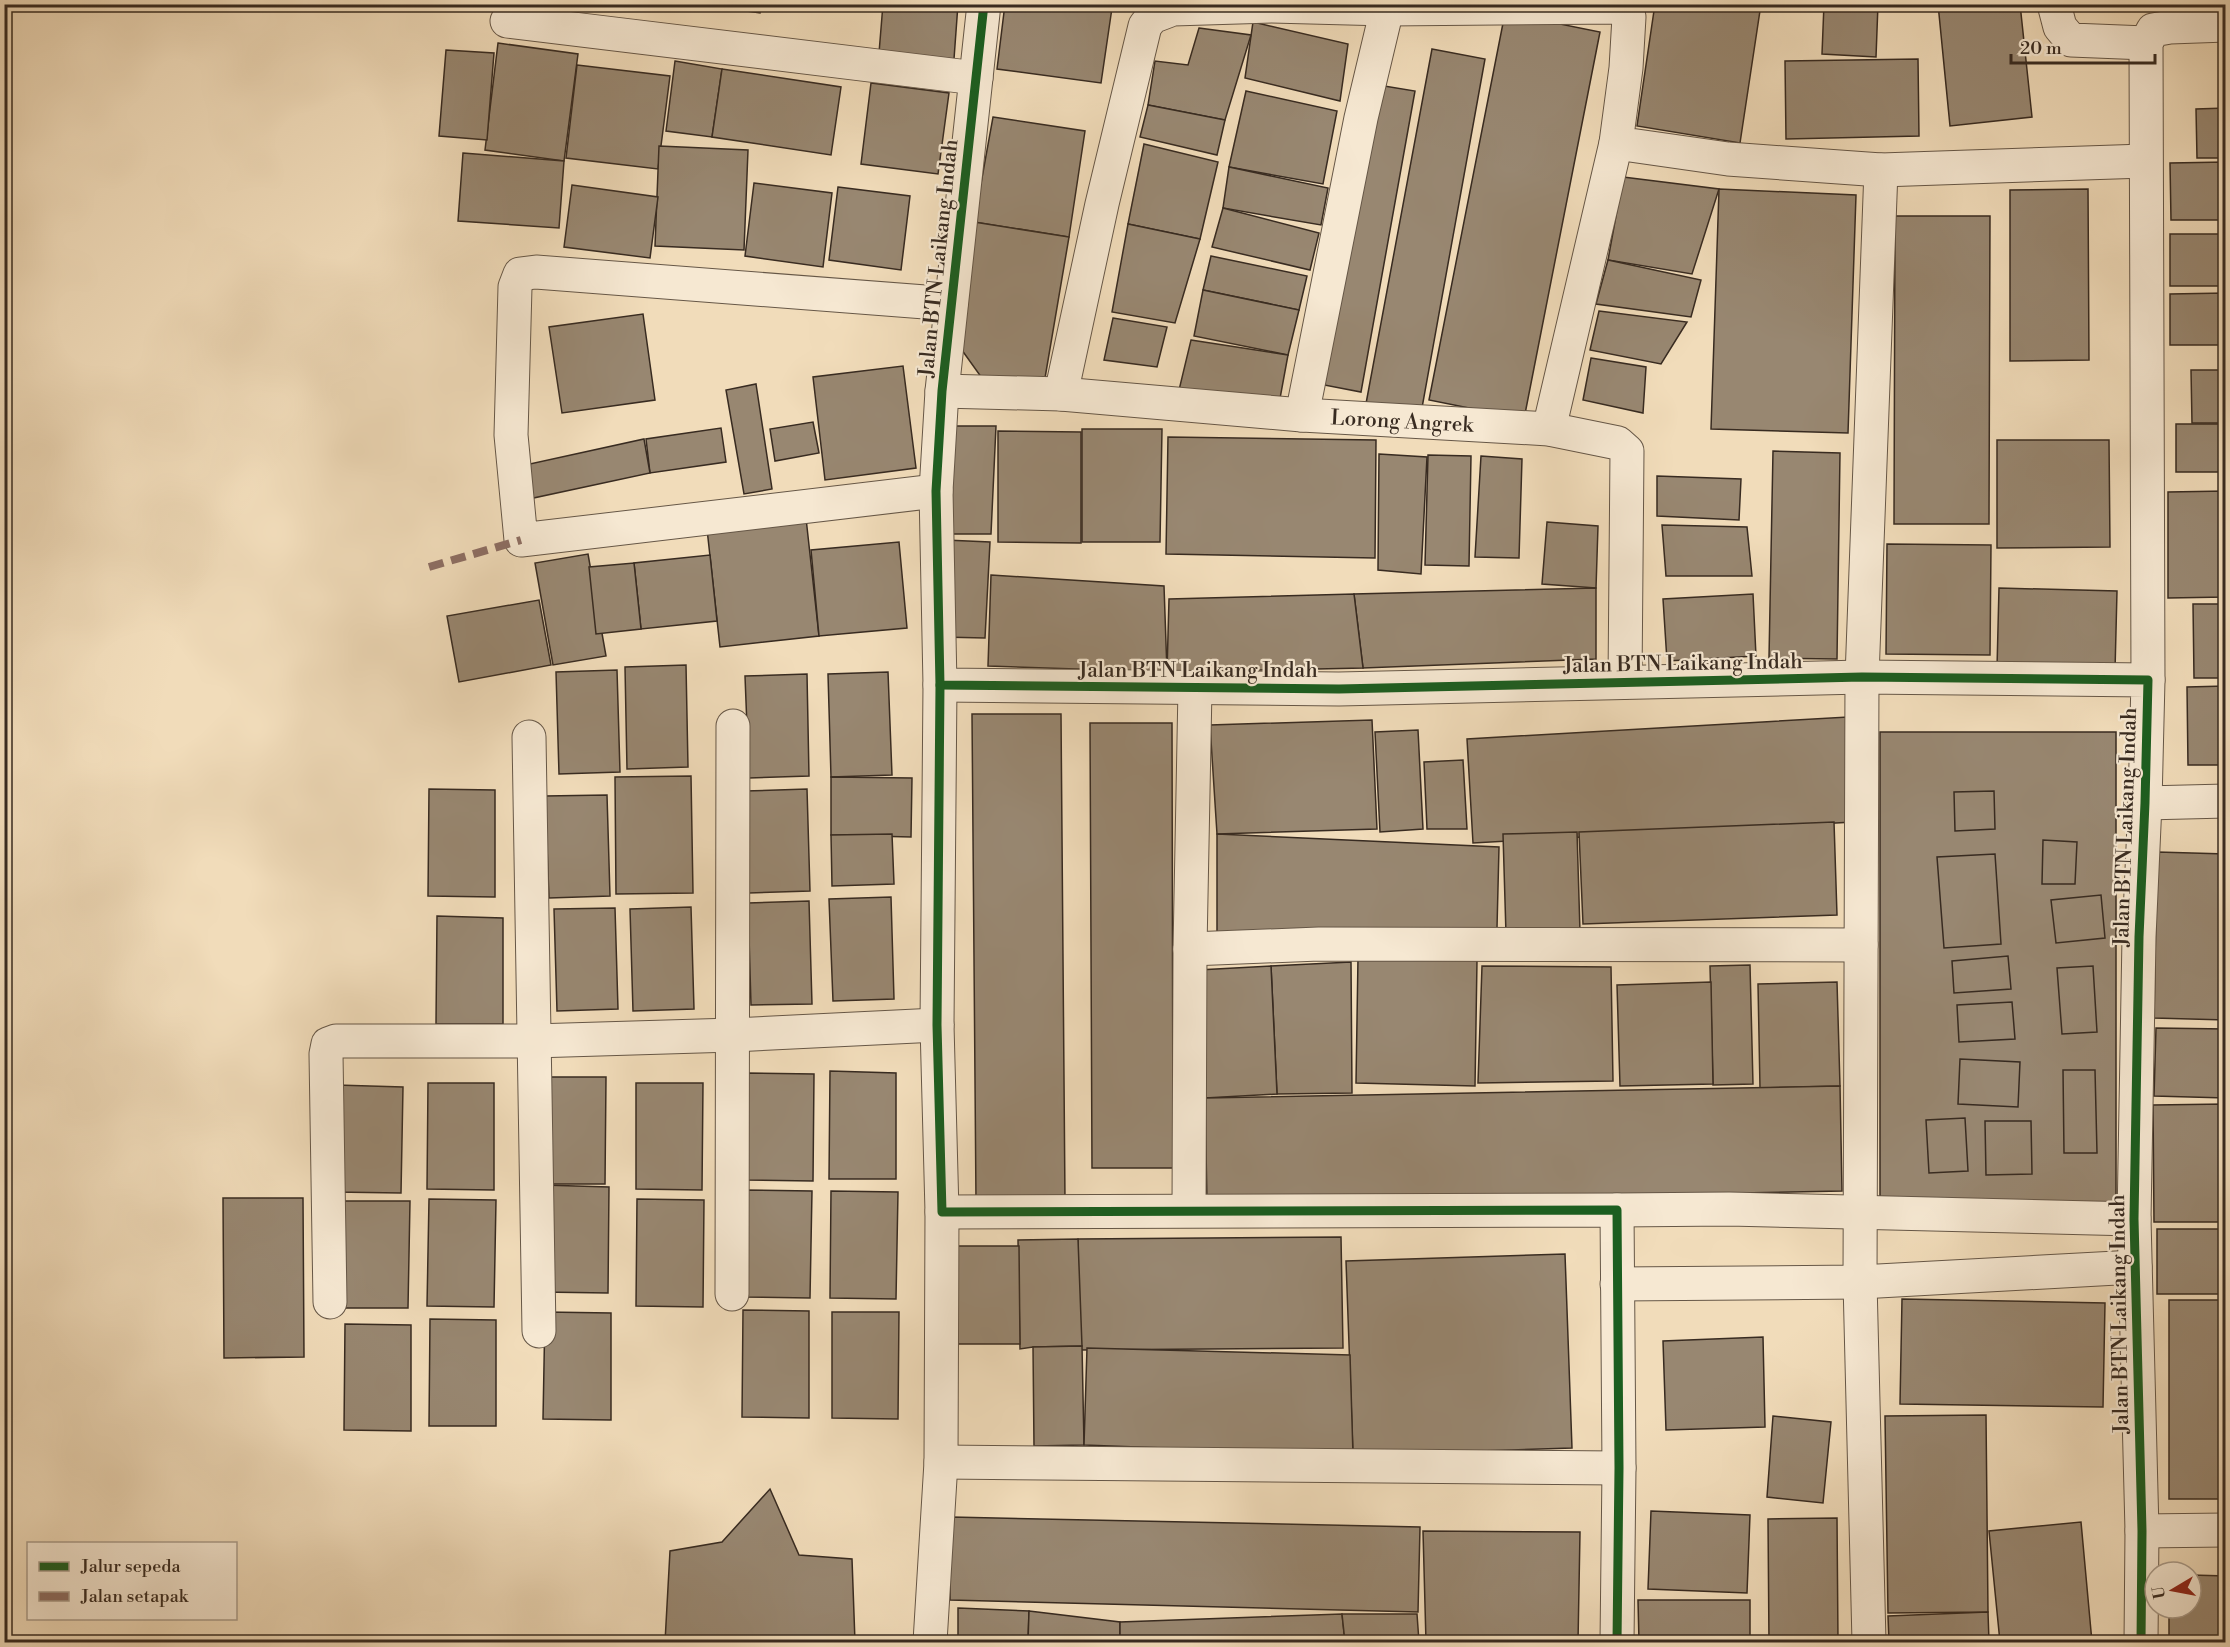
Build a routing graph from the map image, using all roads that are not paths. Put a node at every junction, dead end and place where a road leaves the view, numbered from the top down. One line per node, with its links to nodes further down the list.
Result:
1 (984, 4): 7 (street, Jalan BTN Laikang Indah)
2 (2054, 4): 6 (street)
3 (1387, 9): 8 (street); 13 (street); 14 (street)
4 (507, 21): 7 (street)
5 (2226, 25): 6 (street)
6 (2146, 43): 9 (street)
7 (976, 78): 11 (street, Jalan BTN Laikang Indah)
8 (1616, 142): 10 (street); 15 (street)
9 (2145, 161): 10 (street); 18 (street)
10 (1881, 170): 17 (street)
11 (951, 304): 12 (street, Jalan BTN Laikang Indah); 16 (street)
12 (942, 391): 13 (street, Lorong Angrek); 16 (street, Jalan BTN Laikang Indah)
13 (1061, 394): 14 (street, Lorong Angrek)
14 (1302, 415): 15 (street, Lorong Angrek)
15 (1549, 429): 19 (street, Lorong Angrek)
16 (936, 491): 20 (street, Jalan BTN Laikang Indah)
17 (1862, 677): 18 (street, Jalan BTN Laikang Indah); 19 (street, Jalan BTN Laikang Indah); 26 (street)
18 (2148, 680): 25 (street, Jalan BTN Laikang Indah)
19 (1625, 682): 21 (street, Jalan BTN Laikang Indah)
20 (940, 685): 21 (street, Jalan BTN Laikang Indah); 28 (street)
21 (1195, 688): 27 (street)
22 (733, 726): 29 (street)
23 (529, 737): 30 (street)
24 (2226, 801): 25 (street)
25 (2145, 803): 35 (street, Jalan BTN Laikang Indah)
26 (1861, 945): 27 (street); 34 (street)
27 (1190, 949): 31 (street)
28 (937, 1025): 29 (street); 33 (street)
29 (733, 1035): 30 (street); 39 (street)
30 (533, 1041): 40 (street); 41 (street)
31 (1189, 1210): 32 (street); 33 (street)
32 (1617, 1210): 34 (street); 38 (street)
33 (942, 1212): 42 (street)
34 (1860, 1212): 35 (street); 37 (street)
35 (2134, 1219): 36 (street, Jalan BTN Laikang Indah)
36 (2135, 1267): 37 (street); 45 (street, Jalan BTN Laikang Indah)
37 (1860, 1282): 38 (street); 48 (street)
38 (1617, 1284): 43 (street)
39 (732, 1294)
40 (330, 1302)
41 (539, 1331)
42 (941, 1462): 43 (street); 46 (street)
43 (1619, 1468): 47 (street)
44 (2226, 1530): 45 (street)
45 (2142, 1531): 49 (street, Jalan BTN Laikang Indah)
46 (930, 1642)
47 (1617, 1642)
48 (1869, 1642)
49 (2141, 1642)

